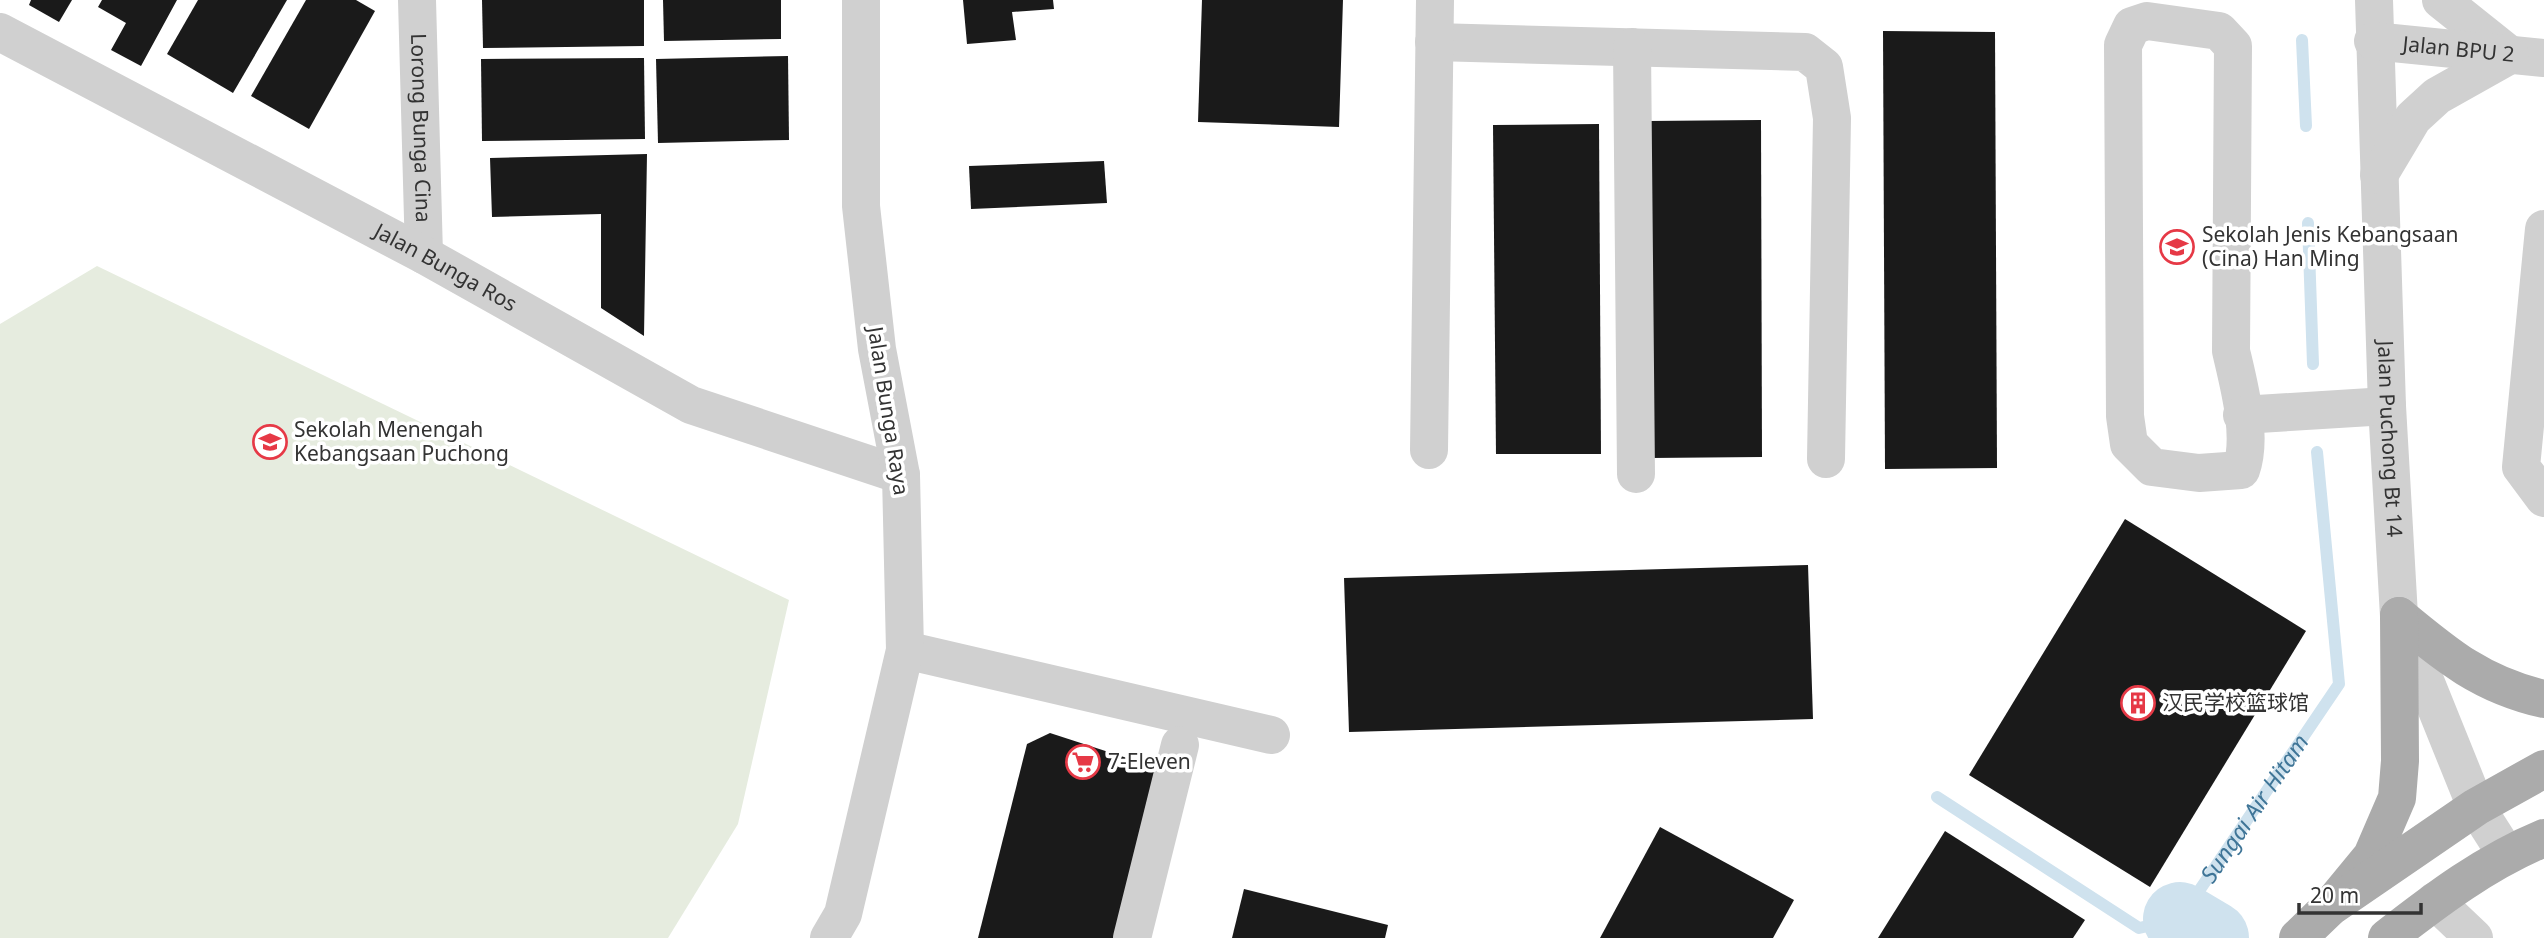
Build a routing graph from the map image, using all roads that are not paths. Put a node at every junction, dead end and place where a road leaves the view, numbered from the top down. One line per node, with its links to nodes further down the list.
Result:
1 (417, 0): 13 (street, Lorong Bunga Cina)
2 (861, 0): 20 (street, Jalan Bunga Raya)
3 (1435, 0): 8 (street)
4 (2374, 0): 7 (street, Jalan Puchong Bt 14)
5 (2441, 0): 10 (street)
6 (0, 32): 13 (street, Jalan Bunga Ros)
7 (2373, 41): 10 (street, Jalan BPU 2); 11 (street, Jalan Puchong Bt 14)
8 (1434, 42): 9 (street); 17 (street)
9 (1632, 47): 18 (street); 19 (street)
10 (2527, 56): 11 (street)
11 (2379, 175): 15 (street, Jalan Puchong Bt 14)
12 (2544, 229): 14 (street)
13 (424, 255): 20 (street, Jalan Bunga Ros)
14 (2542, 289): 21 (street)
15 (2387, 407): 16 (street); 22 (street, Jalan Puchong Bt 14)
16 (2242, 415): 16 (street)
17 (1430, 450)
18 (1826, 459)
19 (1636, 474)
20 (901, 475): 23 (street, Jalan Bunga Raya)
21 (2544, 498)
22 (2399, 616): 24 (main road); 28 (street, Jalan Puchong Bt 14); 32 (main road)
23 (905, 650): 25 (street); 33 (street, Jalan Bunga Raya)
24 (2544, 699)
25 (1271, 735)
26 (1180, 745): 34 (street)
27 (2544, 769): 28 (main road)
28 (2476, 807): 30 (street, Jalan Puchong Bt 14); 32 (main road)
29 (2544, 838): 30 (main road)
30 (2506, 854): 31 (main road)
31 (2435, 901): 35 (main road); 36 (street)
32 (2314, 924)
33 (829, 938)
34 (1132, 938)
35 (2387, 938)
36 (2474, 938)

